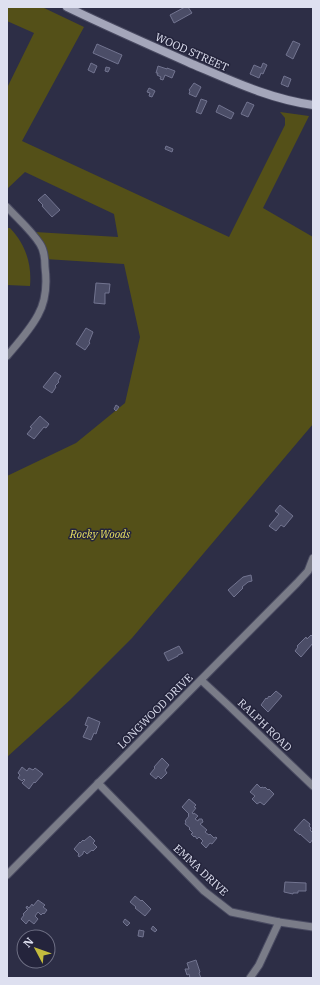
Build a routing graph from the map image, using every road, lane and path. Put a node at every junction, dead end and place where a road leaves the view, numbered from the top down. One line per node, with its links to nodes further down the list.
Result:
1 (67, 7): 2 (main road, WOOD STREET)
2 (313, 105)
3 (7, 208): 4 (street)
4 (7, 356)
5 (313, 558): 6 (street, LONGWOOD DRIVE)
6 (201, 680): 7 (street, LONGWOOD DRIVE); 8 (street, RALPH ROAD)
7 (98, 784): 9 (street, LONGWOOD DRIVE); 10 (street, EMMA DRIVE)
8 (313, 786)
9 (7, 875)
10 (279, 922): 11 (street, EMMA DRIVE); 12 (street)
11 (313, 927)
12 (250, 978)

